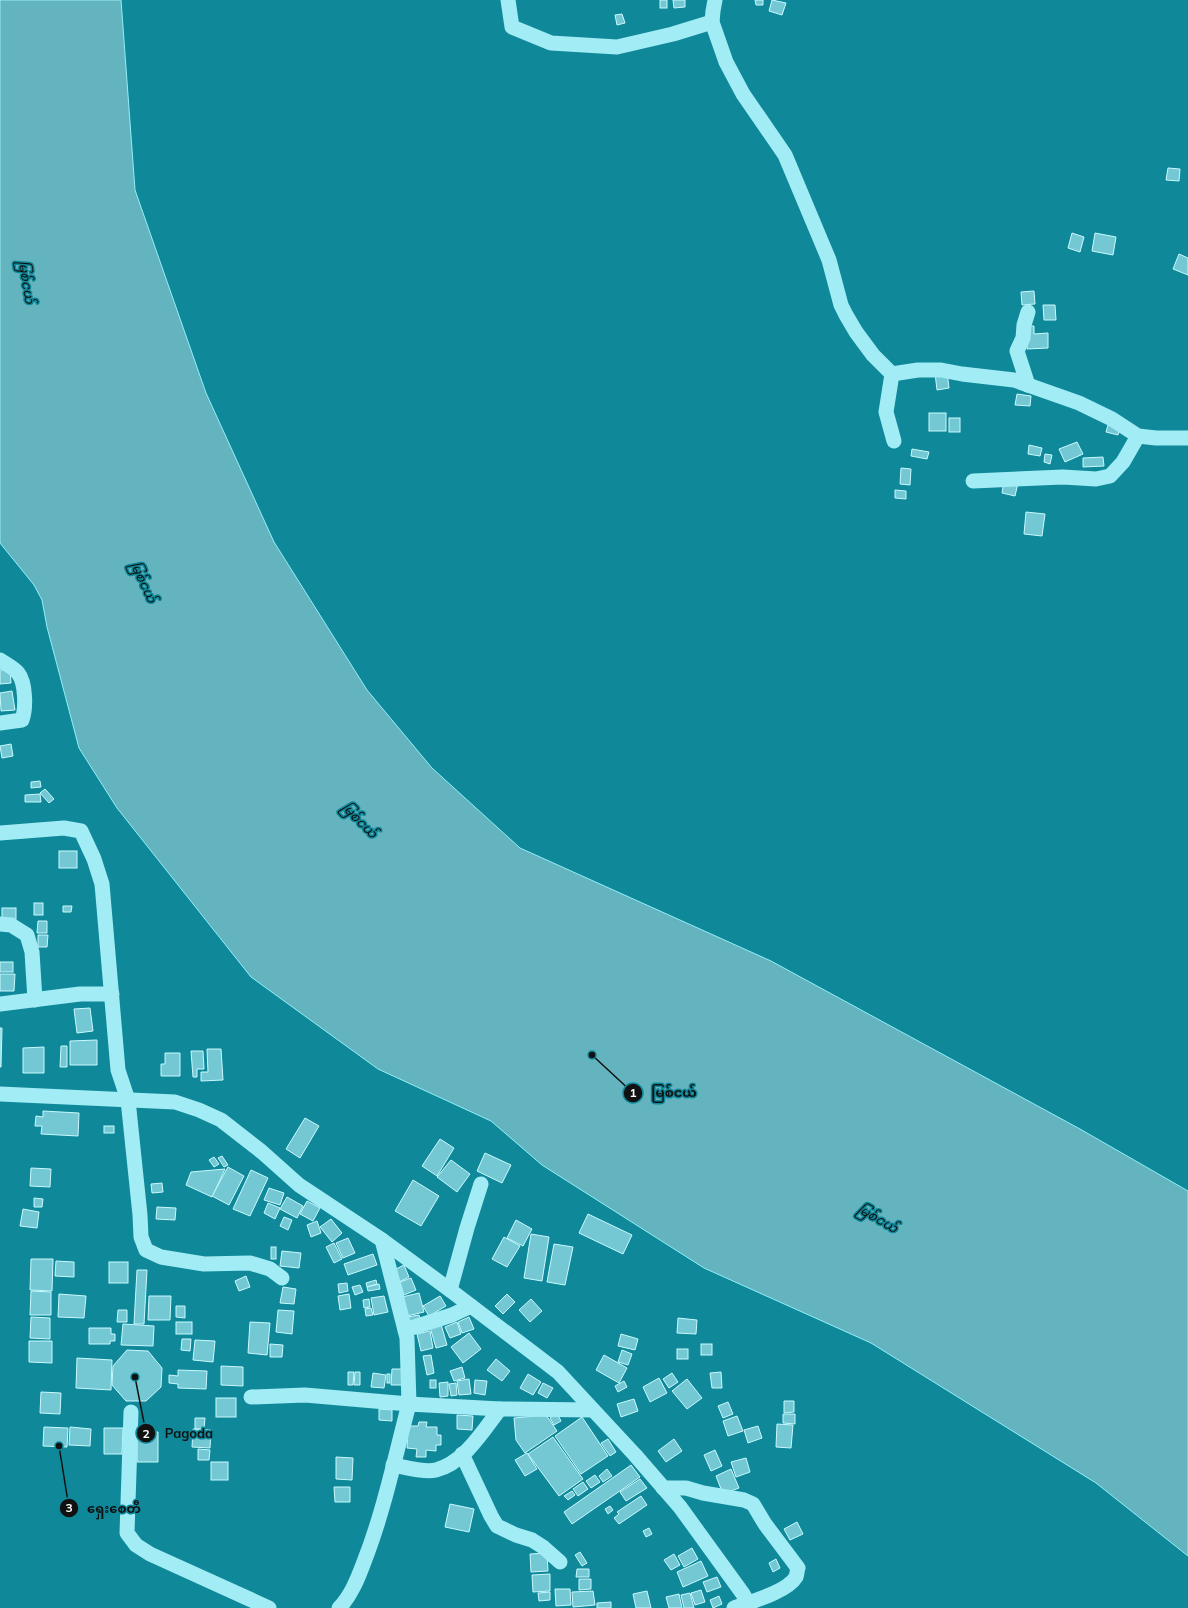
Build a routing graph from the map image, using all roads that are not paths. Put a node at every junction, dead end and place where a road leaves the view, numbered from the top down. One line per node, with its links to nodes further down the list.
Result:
1 (508, 0): 3 (street)
2 (716, 0): 3 (street)
3 (712, 22): 5 (street)
4 (1028, 312): 6 (street)
5 (892, 374): 6 (street); 9 (street)
6 (1028, 385): 7 (street)
7 (1138, 436): 8 (street); 10 (street)
8 (1188, 438)
9 (894, 441)
10 (973, 481)
11 (0, 660): 12 (street)
12 (0, 723)
13 (0, 833): 15 (street)
14 (0, 924): 16 (street)
15 (112, 994): 16 (street); 19 (street)
16 (35, 1000): 17 (street)
17 (0, 1004)
18 (0, 1094): 19 (street)
19 (128, 1100): 21 (street); 22 (street)
20 (481, 1184): 23 (street)
21 (382, 1240): 23 (street); 25 (street)
22 (282, 1278)
23 (450, 1290): 24 (street)
24 (471, 1306): 25 (street); 29 (street)
25 (405, 1330): 27 (street)
26 (251, 1397): 27 (street)
27 (409, 1404): 28 (street); 32 (street)
28 (500, 1409): 29 (street); 31 (street)
29 (593, 1410): 33 (street)
30 (131, 1412): 36 (street)
31 (462, 1454): 32 (street); 34 (street)
32 (393, 1464): 37 (street)
33 (664, 1488): 35 (street); 35 (street)
34 (560, 1562)
35 (743, 1606)
36 (270, 1608)
37 (339, 1608)

